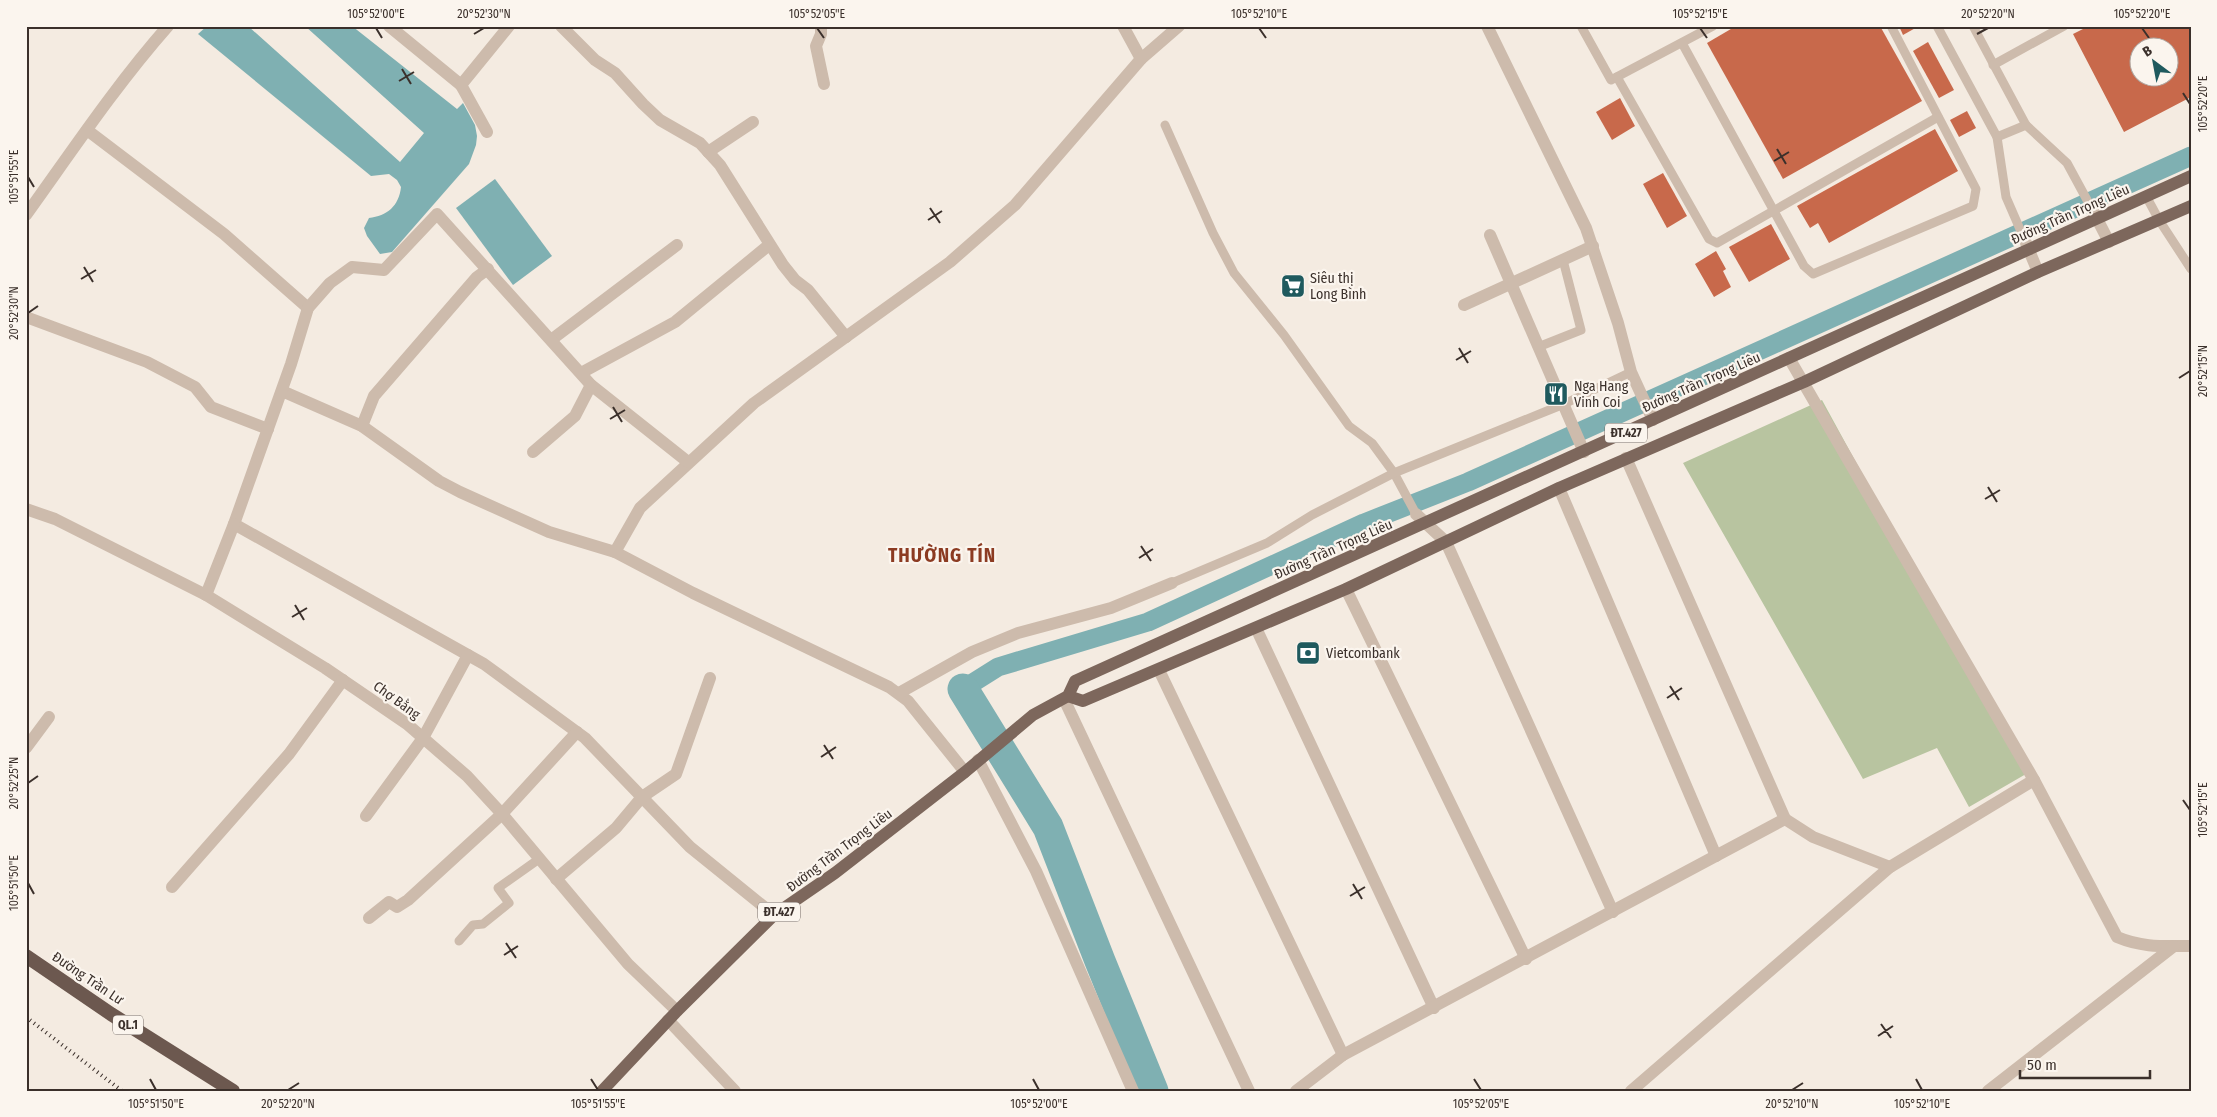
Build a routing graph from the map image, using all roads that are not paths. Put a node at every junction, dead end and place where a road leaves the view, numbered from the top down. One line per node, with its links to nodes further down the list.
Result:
1 (168, 26): 25 (street)
2 (390, 26): 19 (street)
3 (508, 26): 19 (street)
4 (561, 26): 28 (street)
5 (821, 26): 20 (street)
6 (1123, 26): 16 (street)
7 (1179, 26): 16 (street)
8 (1487, 26): 40 (street)
9 (1581, 26): 18 (lane)
10 (1713, 26): 15 (lane)
11 (1891, 26): 21 (lane)
12 (1937, 26): 27 (lane)
13 (1973, 26): 17 (lane)
14 (2064, 26): 17 (lane)
15 (1682, 43): 18 (lane); 32 (lane)
16 (1141, 59): 50 (street)
17 (1993, 64): 24 (lane)
18 (1617, 77): 32 (lane)
19 (461, 84): 26 (street)
20 (824, 84)
21 (1938, 117): 32 (lane); 32 (lane)
22 (753, 122): 28 (street)
23 (1164, 125): 67 (lane)
24 (2026, 125): 27 (lane); 34 (lane)
25 (88, 130): 33 (street); 48 (street)
26 (487, 132)
27 (1997, 138): 41 (lane)
28 (708, 152): 39 (street)
29 (2191, 176): 30 (main road, Đường Trần Trọng Liêu / ĐT.427)
30 (2146, 196): 34 (main road, Đường Trần Trọng Liêu / ĐT.427); 35 (lane)
31 (2191, 206): 35 (main road, ĐT.427)
32 (1774, 211)
33 (26, 215)
34 (2095, 215): 37 (street); 41 (main road, Đường Trần Trọng Liêu / ĐT.427)
35 (2159, 220): 37 (main road, ĐT.427); 44 (lane)
36 (1490, 235): 46 (street)
37 (2109, 242): 45 (main road, ĐT.427)
38 (677, 245): 51 (street)
39 (769, 245): 50 (street); 54 (street)
40 (1593, 246): 42 (street); 55 (street)
41 (2028, 246): 45 (street); 53 (main road, Đường Trần Trọng Liêu / ĐT.427)
42 (1563, 260): 46 (street); 52 (lane)
43 (488, 269): 48 (street); 51 (street); 61 (street)
44 (2191, 269)
45 (2038, 272): 56 (main road, ĐT.427)
46 (1511, 285): 47 (street); 52 (street)
47 (1464, 305)
48 (308, 308): 58 (street)
49 (26, 317): 62 (street)
50 (846, 337): 66 (street)
51 (551, 340): 54 (street)
52 (1538, 347): 59 (street)
53 (1789, 358): 56 (street); 60 (main road, Đường Trần Trọng Liêu / ĐT.427)
54 (581, 373): 57 (street)
55 (1631, 373): 59 (lane); 60 (street)
56 (1804, 382): 65 (main road, ĐT.427); 91 (street)
57 (592, 385): 64 (street); 66 (street)
58 (282, 391): 61 (street); 62 (street)
59 (1564, 404): 63 (street); 67 (lane)
60 (1653, 420): 63 (main road, Đường Trần Trọng Liêu / ĐT.427)
61 (362, 426): 74 (street)
62 (268, 429): 71 (street)
63 (1582, 447): 72 (main road, Đường Trần Trọng Liêu / ĐT.427)
64 (532, 452)
65 (1626, 458): 68 (main road, ĐT.427); 95 (street)
66 (688, 462): 74 (street)
67 (1395, 476): 70 (lane); 75 (lane)
68 (1560, 488): 73 (main road, ĐT.427); 96 (street)
69 (26, 508): 77 (street, Chợ Bằng)
70 (1416, 514): 72 (street)
71 (234, 524): 77 (street); 79 (street)
72 (1426, 524): 73 (street); 84 (main road, Đường Trần Trọng Liêu / ĐT.427)
73 (1446, 542): 76 (main road, ĐT.427); 101 (street)
74 (615, 552): 83 (street)
75 (1172, 583): 83 (street)
76 (1346, 589): 78 (main road, ĐT.427); 108 (street)
77 (206, 595): 82 (street, Chợ Bằng)
78 (1256, 628): 80 (main road, ĐT.427); 109 (street)
79 (468, 655): 86 (street); 87 (street)
80 (1159, 670): 84 (main road, ĐT.427); 111 (street)
81 (710, 678): 92 (street)
82 (343, 680): 87 (street, Chợ Bằng); 100 (street)
83 (899, 693): 90 (street)
84 (1066, 697): 89 (main road, Đường Trần Trọng Liêu / ĐT.427); 116 (street)
85 (49, 716): 88 (street)
86 (577, 732): 92 (street); 93 (street)
87 (423, 738): 93 (street, Chợ Bằng); 94 (street)
88 (26, 748)
89 (978, 760): 90 (main road, Đường Trần Trọng Liêu / ĐT.427); 115 (street)
90 (966, 772): 102 (main road, Đường Trần Trọng Liêu / ĐT.427)
91 (2034, 780): 98 (street); 105 (street)
92 (642, 797): 99 (street); 102 (street)
93 (502, 814): 97 (street, Chợ Bằng); 103 (street)
94 (366, 816)
95 (1785, 819): 96 (street); 98 (street)
96 (1716, 856): 101 (street)
97 (539, 859): 99 (street, Chợ Bằng); 104 (lane)
98 (1890, 867): 118 (street)
99 (556, 879): 110 (street, Chợ Bằng)
100 (172, 887)
101 (1613, 912): 108 (street)
102 (774, 915): 110 (main road, Đường Trần Trọng Liêu / ĐT.427)
103 (369, 918)
104 (459, 941)
105 (2174, 946): 106 (street); 119 (street)
106 (2191, 946)
107 (26, 956): 112 (highway, Đường Trần Lư / QL.1)
108 (1526, 959): 109 (street)
109 (1434, 1008): 111 (street)
110 (673, 1016): 113 (main road, Đường Trần Trọng Liêu / ĐT.427); 114 (street, Chợ Bằng)
111 (1343, 1055): 117 (street)
112 (233, 1091)
113 (602, 1091)
114 (736, 1091)
115 (1134, 1091)
116 (1249, 1091)
117 (1296, 1091)
118 (1631, 1091)
119 (1988, 1091)

